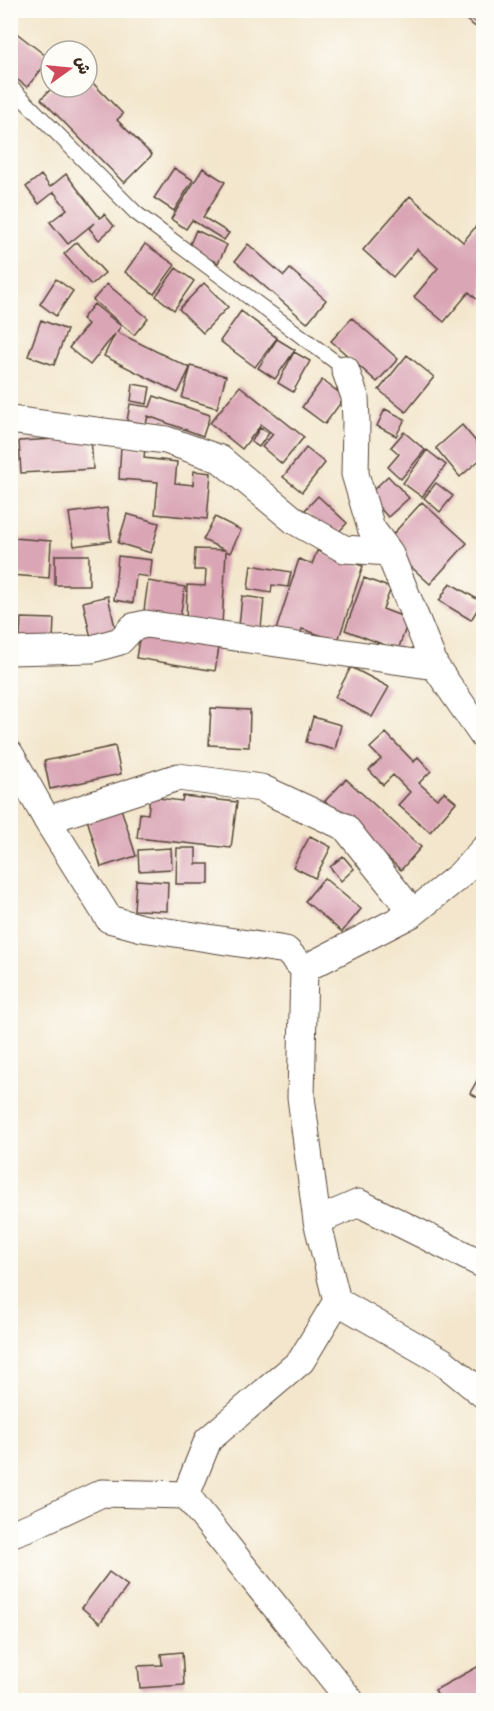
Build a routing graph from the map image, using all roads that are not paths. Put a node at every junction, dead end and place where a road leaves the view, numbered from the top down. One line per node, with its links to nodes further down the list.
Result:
1 (471, 10): 2 (lane)
2 (483, 19)
3 (10, 86): 4 (lane)
4 (345, 369): 6 (street)
5 (10, 420): 6 (street)
6 (388, 552): 8 (street)
7 (10, 651): 8 (street)
8 (435, 666): 9 (street)
9 (483, 737)
10 (10, 754): 11 (street)
11 (47, 820): 13 (street); 14 (street)
12 (483, 849): 13 (street)
13 (413, 913): 14 (street)
14 (304, 969): 15 (street)
15 (317, 1221): 16 (street); 17 (street)
16 (483, 1265)
17 (337, 1301): 18 (street); 19 (street)
18 (483, 1395)
19 (186, 1495): 20 (street); 21 (street)
20 (10, 1534)
21 (350, 1701)

